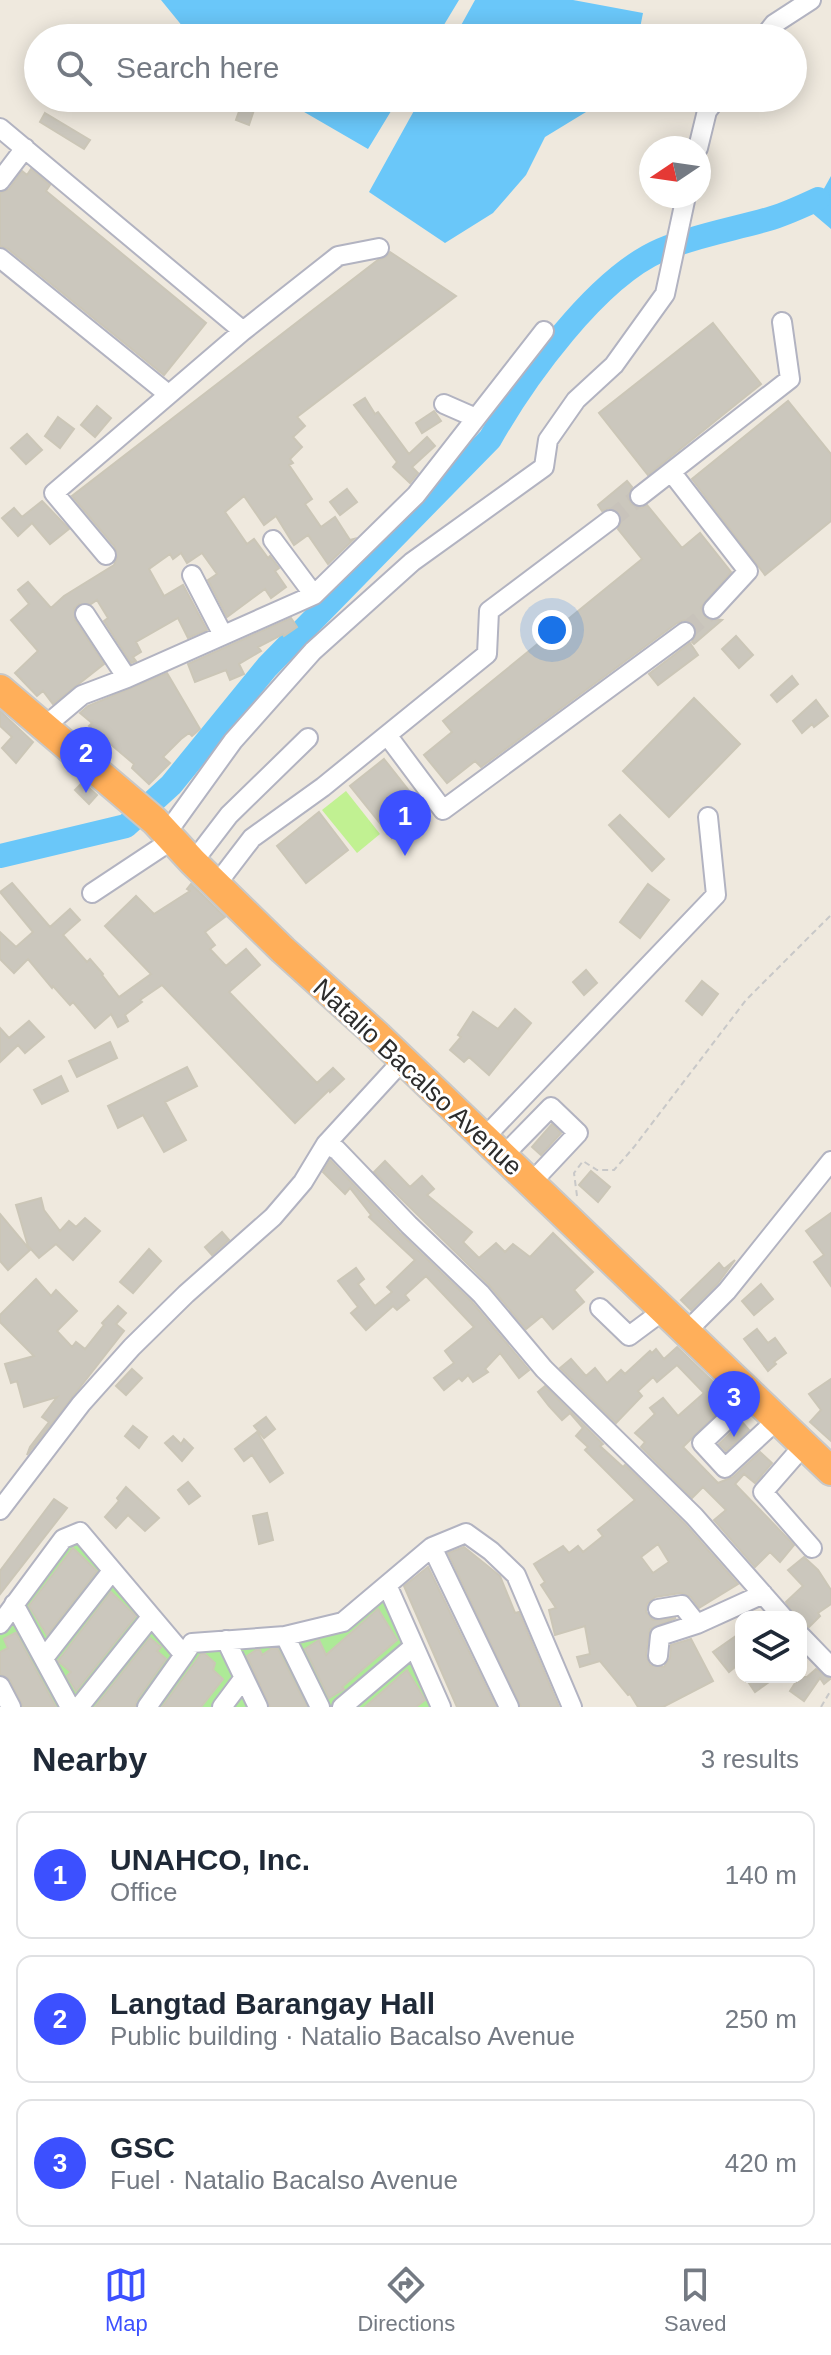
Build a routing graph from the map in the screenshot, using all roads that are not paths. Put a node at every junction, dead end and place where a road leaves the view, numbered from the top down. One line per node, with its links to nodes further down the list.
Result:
1 (811, 0): 2 (street)
2 (774, 24)
3 (707, 112): 5 (street)
4 (0, 128): 6 (street)
5 (701, 136)
6 (25, 148): 7 (street); 12 (street)
7 (0, 181)
8 (683, 208): 34 (street)
9 (379, 248): 12 (street)
10 (0, 258): 14 (street)
11 (782, 322): 17 (street)
12 (243, 331): 14 (street)
13 (544, 331): 16 (street)
14 (168, 394): 21 (street)
15 (444, 404): 16 (street)
16 (476, 418): 23 (street)
17 (672, 473): 18 (street); 24 (street)
18 (640, 496)
19 (610, 520): 31 (street)
20 (273, 540): 23 (street)
21 (106, 555)
22 (192, 575): 27 (street)
23 (314, 595): 27 (street)
24 (713, 609)
25 (85, 614): 28 (street)
26 (685, 632): 31 (street)
27 (223, 635): 28 (street)
28 (127, 678): 30 (street)
29 (0, 689): 30 (highway, Natalio Bacalso Avenue)
30 (44, 727): 34 (highway, Natalio Bacalso Avenue)
31 (387, 735): 36 (street)
32 (308, 738): 35 (street)
33 (708, 817): 40 (street)
34 (164, 832): 35 (highway, Natalio Bacalso Avenue); 37 (street)
35 (193, 862): 36 (highway, Natalio Bacalso Avenue)
36 (216, 885): 38 (highway, Natalio Bacalso Avenue)
37 (92, 893)
38 (403, 1060): 39 (street); 40 (highway, Natalio Bacalso Avenue)
39 (326, 1144): 50 (street); 55 (street)
40 (494, 1147): 42 (highway, Natalio Bacalso Avenue); 42 (street)
41 (831, 1161): 45 (street)
42 (531, 1183): 44 (highway, Natalio Bacalso Avenue)
43 (600, 1308): 44 (street)
44 (664, 1310): 45 (highway, Natalio Bacalso Avenue)
45 (686, 1332): 46 (highway, Natalio Bacalso Avenue)
46 (752, 1396): 47 (highway, Natalio Bacalso Avenue); 47 (street)
47 (777, 1420): 48 (highway, Natalio Bacalso Avenue)
48 (804, 1445): 49 (highway, Natalio Bacalso Avenue); 52 (street)
49 (831, 1471)
50 (1, 1509)
51 (432, 1547): 54 (street); 81 (street); 82 (street)
52 (812, 1548)
53 (112, 1571): 56 (street); 59 (street); 68 (street)
54 (387, 1585): 62 (street); 65 (street)
55 (763, 1594): 58 (street); 61 (street)
56 (14, 1604): 60 (street); 68 (street)
57 (658, 1609): 61 (street)
58 (778, 1611)
59 (151, 1617): 66 (street); 75 (street)
60 (0, 1624)
61 (697, 1624): 67 (street)
62 (285, 1636): 63 (street); 79 (street)
63 (226, 1640): 66 (street); 70 (street)
64 (807, 1642): 69 (street)
65 (413, 1647): 72 (street); 80 (street)
66 (184, 1655): 76 (street)
67 (658, 1656)
68 (44, 1658): 74 (street)
69 (831, 1667)
70 (243, 1679): 77 (street); 78 (street)
71 (0, 1686): 73 (street)
72 (436, 1705)
73 (11, 1707)
74 (70, 1707)
75 (79, 1707)
76 (147, 1707)
77 (222, 1707)
78 (258, 1707)
79 (320, 1707)
80 (342, 1707)
81 (509, 1707)
82 (572, 1707)

